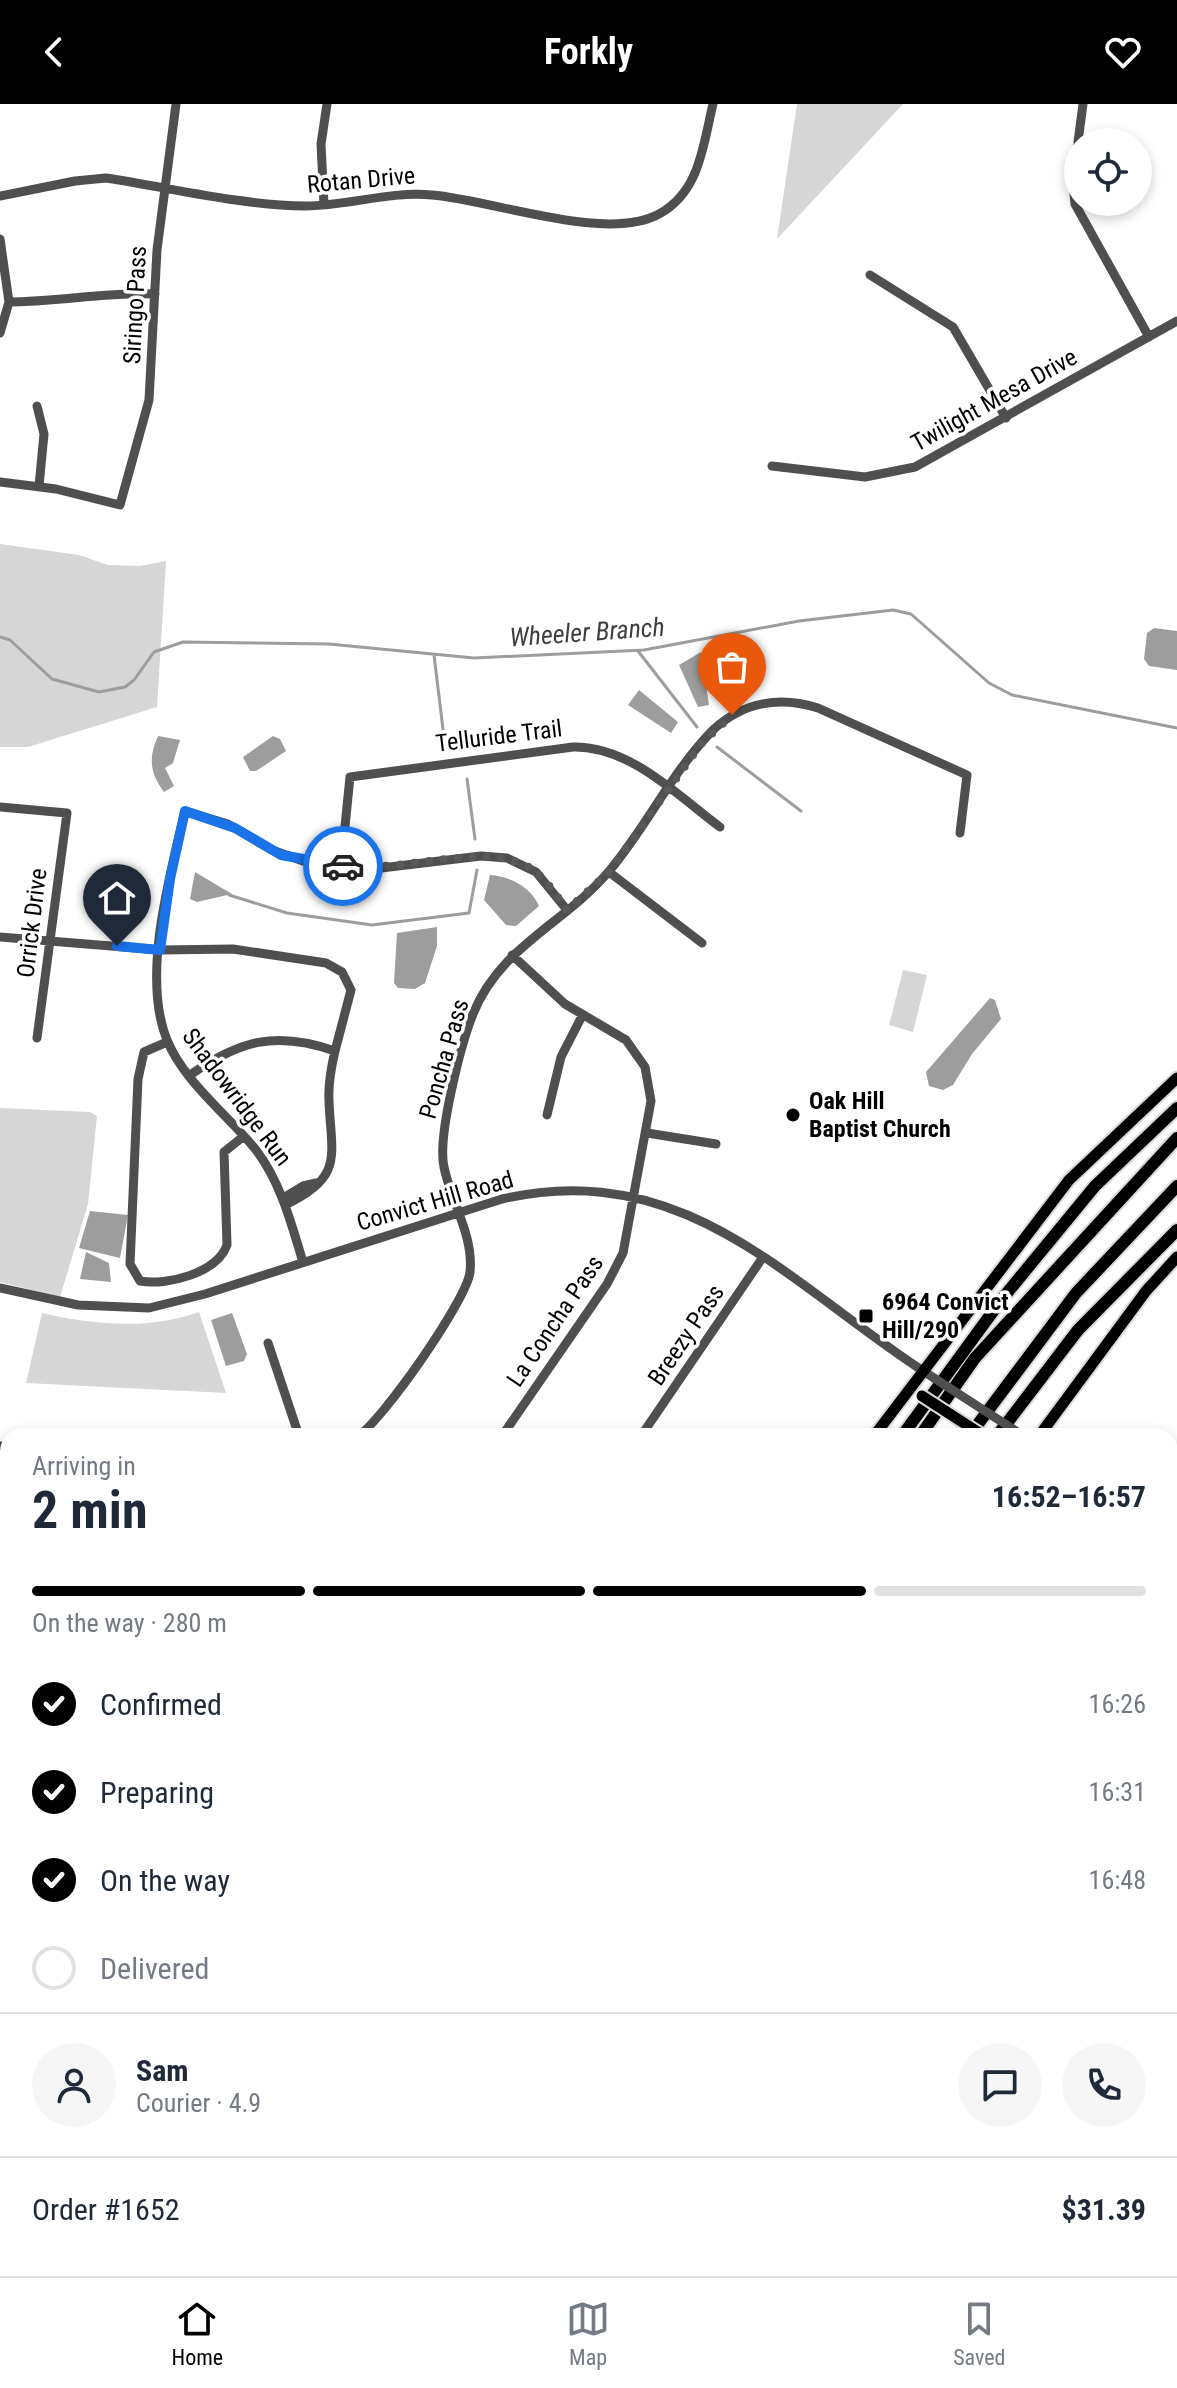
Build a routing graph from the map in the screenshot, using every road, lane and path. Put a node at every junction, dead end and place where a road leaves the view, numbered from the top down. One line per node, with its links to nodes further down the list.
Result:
1 (176, 104): 6 (street, Siringo Pass)
2 (327, 104): 8 (street)
3 (713, 104): 8 (street, Rotan Drive)
4 (1083, 104): 5 (street)
5 (1080, 128)
6 (165, 187): 7 (street, Rotan Drive); 8 (street, Rotan Drive); 12 (street, Siringo Pass)
7 (0, 196)
8 (324, 205)
9 (1083, 216): 16 (street)
10 (0, 239): 13 (street)
11 (870, 275): 18 (street)
12 (155, 294): 13 (street); 21 (street, Siringo Pass)
13 (9, 302): 15 (street)
14 (1177, 321): 16 (street, Twilight Mesa Drive)
15 (0, 333)
16 (1149, 337): 18 (street, Twilight Mesa Drive)
17 (37, 406): 21 (street)
18 (1006, 418): 19 (street, Twilight Mesa Drive)
19 (772, 466)
20 (0, 482): 21 (street)
21 (39, 486)
22 (668, 789): 24 (street, Telluride Trail); 25 (street, Poncha Pass); 26 (street, Telluride Trail); 27 (street, Poncha Pass)
23 (0, 807): 30 (street, Orrick Drive)
24 (720, 827)
25 (960, 833)
26 (341, 866): 28 (street); 32 (street, Shadowridge Run)
27 (609, 872): 28 (street, Poncha Pass); 31 (street)
28 (567, 910): 33 (street, Poncha Pass)
29 (0, 937): 30 (street)
30 (50, 940): 32 (street); 35 (street, Orrick Drive)
31 (702, 943)
32 (160, 950): 36 (street, Shadowridge Run); 37 (street)
33 (512, 955): 34 (street, La Concha Pass); 49 (street, Poncha Pass)
34 (582, 1016): 41 (street); 42 (street, La Concha Pass)
35 (37, 1038)
36 (167, 1042): 38 (street, Shadowridge Run); 43 (street)
37 (335, 1051): 38 (street); 48 (street)
38 (190, 1075): 43 (street, Shadowridge Run)
39 (1177, 1078): 56 (main road)
40 (1177, 1108): 57 (highway)
41 (547, 1115)
42 (647, 1133): 45 (street); 47 (street, La Concha Pass)
43 (244, 1136): 48 (street, Shadowridge Run)
44 (1177, 1138): 66 (highway)
45 (716, 1144)
46 (1177, 1186): 68 (highway)
47 (636, 1198): 49 (street, Convict Hill Road); 51 (street, Convict Hill Road); 61 (street, La Concha Pass)
48 (284, 1202): 53 (street, Shadowridge Run)
49 (458, 1213): 53 (street, Convict Hill Road); 60 (street, Poncha Pass)
50 (1177, 1230): 69 (highway)
51 (763, 1257): 56 (street, Convict Hill Road); 62 (street, Breezy Pass)
52 (1177, 1257): 71 (main road)
53 (303, 1262): 54 (street, Convict Hill Road)
54 (0, 1288)
55 (268, 1343): 59 (street)
56 (922, 1370): 58 (main road); 70 (street, Convict Hill Road, bridge)
57 (928, 1396): 58 (main road); 64 (highway); 65 (highway); 67 (main road, bridge)
58 (897, 1404): 63 (main road)
59 (296, 1428)
60 (367, 1428)
61 (508, 1428)
62 (646, 1428)
63 (880, 1428)
64 (907, 1428)
65 (914, 1428)
66 (926, 1428)
67 (973, 1428)
68 (975, 1428)
69 (1003, 1428)
70 (1011, 1428)
71 (1045, 1428)

